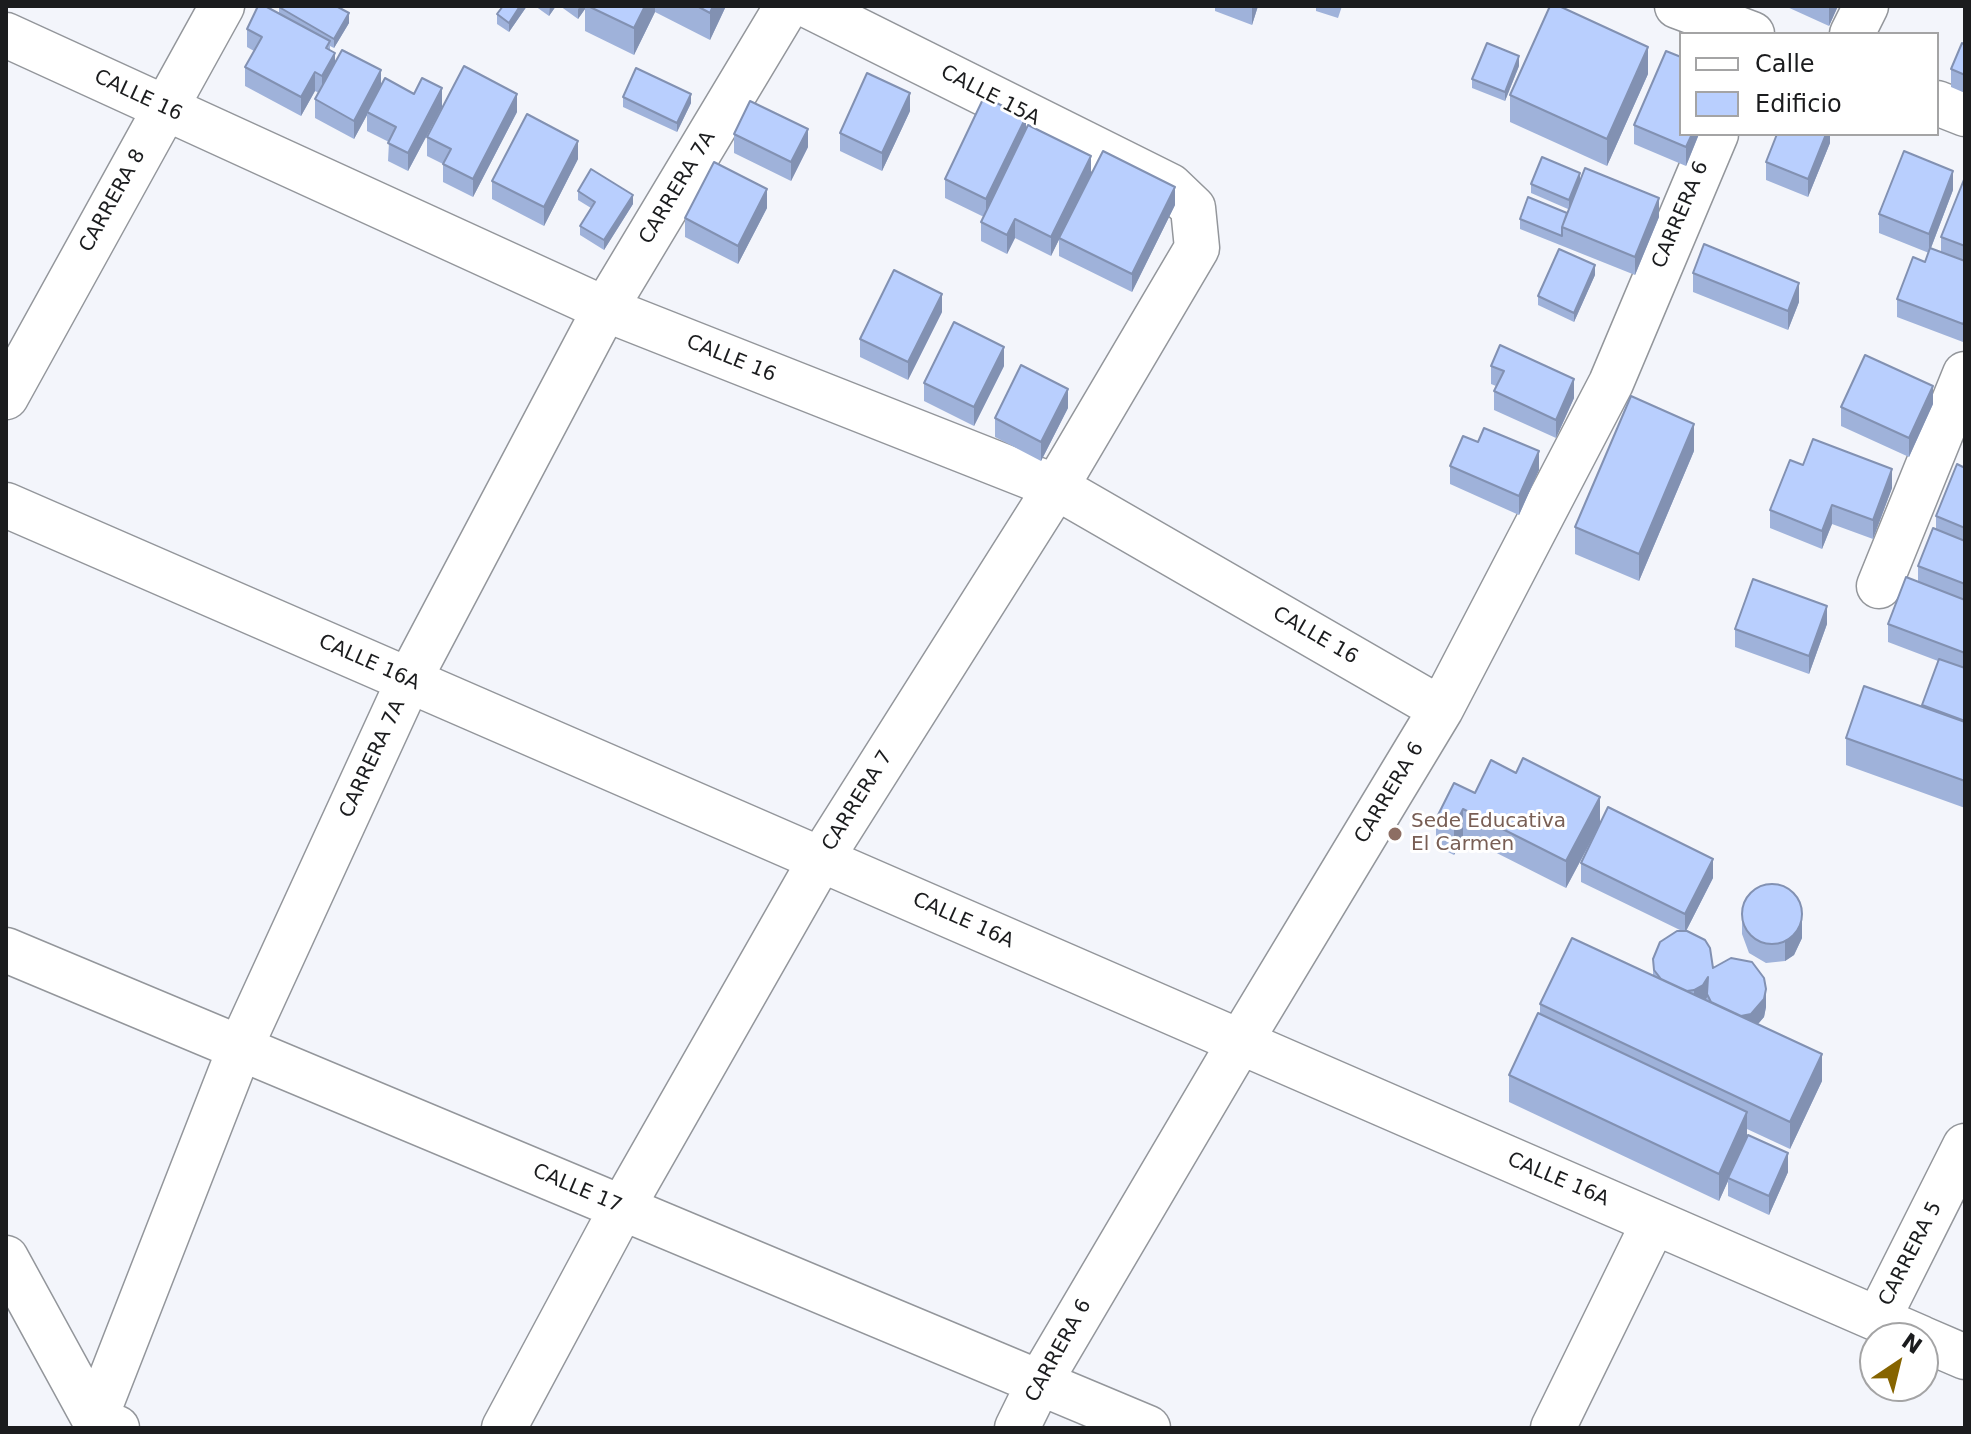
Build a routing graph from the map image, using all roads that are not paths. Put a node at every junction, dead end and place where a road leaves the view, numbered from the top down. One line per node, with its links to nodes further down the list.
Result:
1 (222, 6): 10 (street, CARRERA 8)
2 (787, 6): 14 (street, CARRERA 7A)
3 (809, 6): 13 (street, CALLE 15A)
4 (1677, 6): 6 (street)
5 (1866, 6): 7 (street)
6 (1747, 32)
7 (1853, 32)
8 (6, 35): 10 (street, CALLE 16)
9 (1939, 104): 11 (street)
10 (163, 108): 14 (street, CALLE 16); 16 (street, CARRERA 8)
11 (1965, 114)
12 (1715, 136): 21 (street, CARRERA 6)
13 (1170, 186): 17 (street, CARRERA 7)
14 (605, 309): 17 (street, CALLE 16); 20 (street, CARRERA 7A)
15 (1965, 374): 19 (street)
16 (6, 397)
17 (1056, 487): 21 (street, CALLE 16); 22 (street, CARRERA 7)
18 (6, 505): 20 (street, CALLE 16A)
19 (1879, 586)
20 (409, 680): 22 (street, CALLE 16A); 25 (street, CARRERA 7A)
21 (1441, 709): 24 (street, CARRERA 6)
22 (821, 859): 24 (street, CALLE 16A); 27 (street, CARRERA 7)
23 (6, 950): 25 (street, CALLE 17)
24 (1240, 1042): 28 (street, CALLE 16A); 34 (street, CARRERA 6)
25 (240, 1048): 27 (street, CALLE 17); 35 (street, CARRERA 7A)
26 (1965, 1146): 30 (street, CARRERA 5)
27 (622, 1208): 34 (street, CALLE 17); 36 (street, CARRERA 7)
28 (1654, 1222): 30 (street, CALLE 16A); 39 (street)
29 (6, 1258): 35 (street)
30 (1878, 1319): 31 (street, CALLE 16A)
31 (1885, 1322)
32 (1939, 1346): 33 (street, CALLE 16A)
33 (1965, 1357)
34 (1039, 1383): 37 (street, CARRERA 6); 38 (street, CALLE 17)
35 (103, 1425)
36 (504, 1428)
37 (1017, 1428)
38 (1148, 1428)
39 (1553, 1428)

